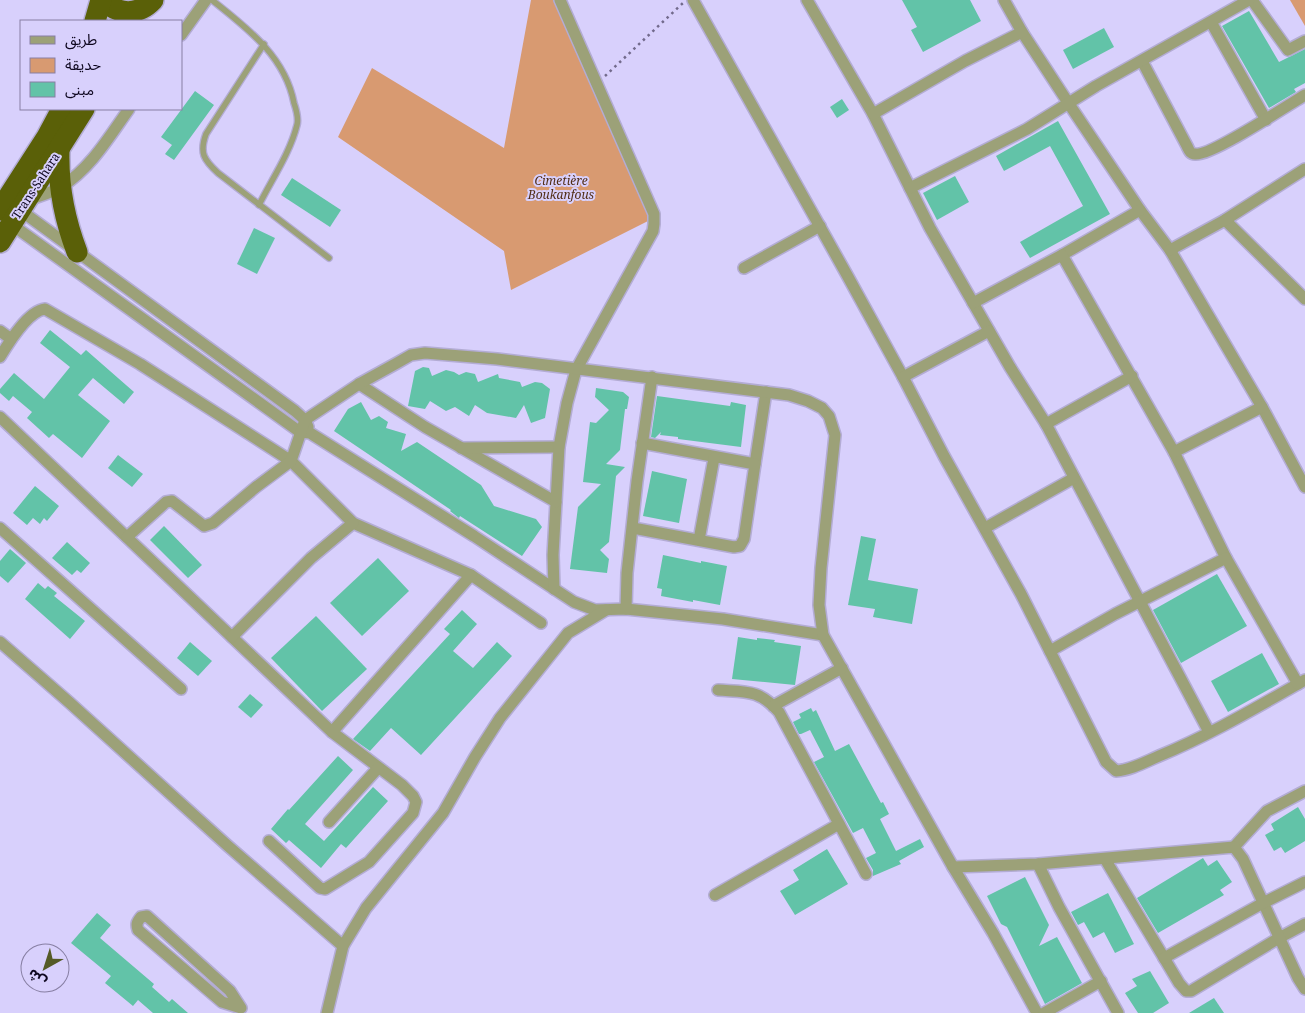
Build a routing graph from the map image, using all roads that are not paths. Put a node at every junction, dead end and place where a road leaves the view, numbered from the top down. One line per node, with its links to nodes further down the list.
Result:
1 (103, 0): 9 (highway); 10 (highway)
2 (206, 0): 13 (street)
3 (212, 0): 15 (lane)
4 (560, 0): 45 (street)
5 (693, 0): 32 (street)
6 (808, 0): 22 (street)
7 (1004, 0): 12 (street)
8 (1251, 0): 11 (street); 14 (street)
9 (143, 10)
10 (94, 20)
11 (1211, 22): 16 (street); 23 (street)
12 (1022, 32): 18 (street); 22 (street)
13 (182, 33)
14 (1305, 41)
15 (264, 44): 28 (lane); 28 (lane)
16 (1142, 61): 18 (street); 23 (street)
17 (1305, 95): 23 (street)
18 (1069, 104): 27 (street); 29 (street)
19 (61, 110): 30 (highway, Trans-Sahara)
20 (83, 110): 24 (highway, Trans-Sahara)
21 (128, 110): 26 (street)
22 (873, 114): 27 (street)
23 (1266, 120)
24 (58, 151): 26 (highway); 30 (highway, Trans-Sahara)
25 (1305, 170): 31 (street)
26 (59, 188): 30 (street); 34 (highway)
27 (910, 188): 40 (street)
28 (259, 204): 36 (lane)
29 (1140, 210): 33 (street); 35 (street)
30 (11, 218): 34 (street); 55 (street)
31 (1225, 220): 33 (street); 38 (street)
32 (820, 226): 37 (street); 48 (street)
33 (1170, 250): 51 (street)
34 (77, 252): 53 (street)
35 (1062, 256): 40 (street); 46 (street)
36 (329, 258)
37 (744, 268)
38 (1301, 287): 39 (street)
39 (1305, 299)
40 (973, 303): 42 (street)
41 (0, 331): 43 (street)
42 (990, 331): 48 (street); 54 (street)
43 (11, 339): 44 (street); 61 (street)
44 (0, 357)
45 (576, 370): 47 (street); 49 (street); 57 (street)
46 (1132, 376): 54 (street); 59 (street)
47 (652, 377): 50 (street); 56 (street)
48 (903, 377): 69 (street)
49 (359, 384): 53 (street); 58 (street)
50 (766, 392): 62 (street); 79 (street)
51 (1262, 407): 59 (street); 64 (street)
52 (0, 417): 70 (street)
53 (305, 420): 55 (street)
54 (1046, 424): 63 (street)
55 (305, 432): 61 (street); 74 (street)
56 (642, 443): 60 (street); 68 (street)
57 (559, 447): 58 (street); 65 (street)
58 (461, 448): 65 (street)
59 (1174, 452): 72 (street)
60 (714, 458): 62 (street); 71 (street)
61 (291, 461): 66 (street); 70 (street)
62 (755, 464): 71 (street)
63 (1074, 478): 69 (street); 75 (street)
64 (1305, 487)
65 (556, 502): 74 (street)
66 (353, 523): 73 (street); 80 (street)
67 (0, 528): 85 (street)
68 (633, 528): 71 (street); 76 (street)
69 (985, 528): 82 (street)
70 (127, 537): 80 (street)
71 (699, 540)
72 (1226, 558): 75 (street); 84 (street)
73 (471, 575): 78 (street); 88 (street)
74 (554, 589): 77 (street)
75 (1140, 601): 82 (street); 89 (street)
76 (626, 609): 77 (street); 79 (street)
77 (606, 610): 105 (street)
78 (541, 623)
79 (823, 636): 83 (street)
80 (232, 637): 88 (street)
81 (0, 642): 105 (street)
82 (1050, 651): 89 (street)
83 (842, 668): 87 (street); 98 (street)
84 (1301, 682): 89 (street)
85 (181, 689)
86 (718, 690): 87 (street)
87 (773, 706): 93 (street)
88 (332, 732): 90 (street)
89 (1209, 732)
90 (378, 768): 92 (street); 94 (street)
91 (1305, 790): 95 (street)
92 (329, 822)
93 (839, 824): 99 (street); 101 (street)
94 (268, 841)
95 (1234, 847): 96 (street); 102 (street)
96 (1105, 859): 97 (street); 106 (street)
97 (1038, 864): 98 (street); 107 (street)
98 (953, 868): 111 (street)
99 (866, 874)
100 (1305, 882): 102 (street)
101 (715, 895)
102 (1263, 904): 104 (street); 106 (street)
103 (1305, 924): 104 (street)
104 (1279, 938): 106 (street); 108 (street)
105 (343, 946): 110 (street)
106 (1164, 958)
107 (1101, 981): 112 (street); 113 (street)
108 (1305, 989)
109 (244, 1011): 109 (street)
110 (327, 1013)
111 (1038, 1013)
112 (1044, 1013)
113 (1118, 1013)

